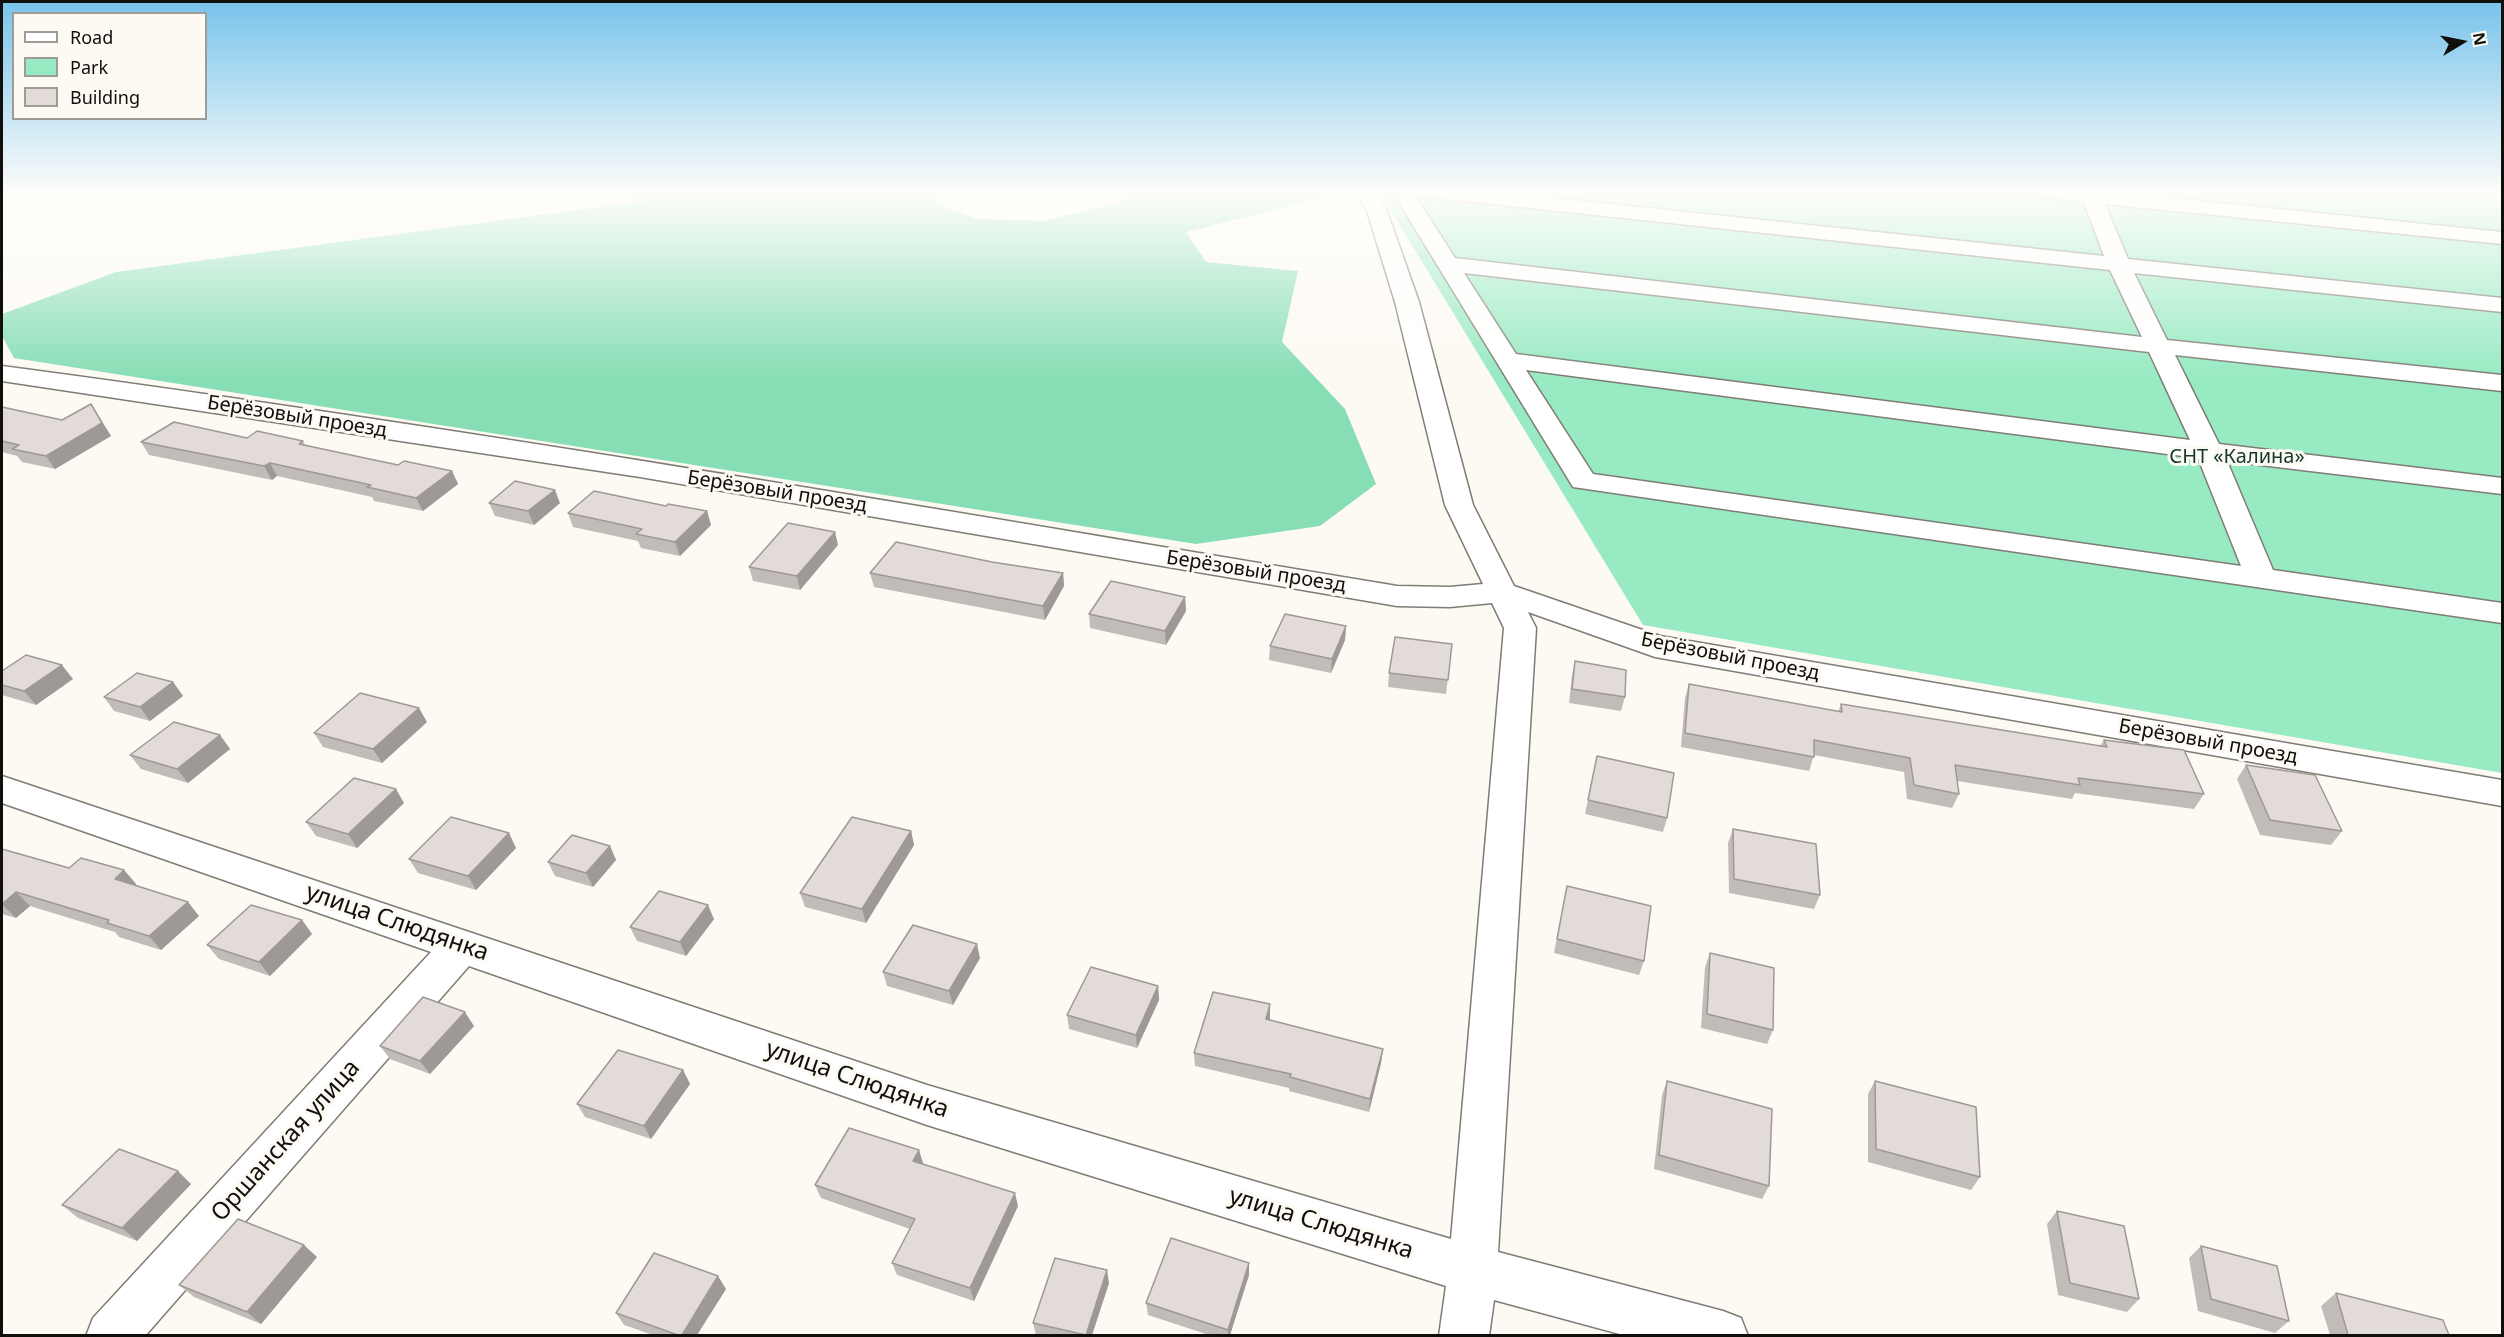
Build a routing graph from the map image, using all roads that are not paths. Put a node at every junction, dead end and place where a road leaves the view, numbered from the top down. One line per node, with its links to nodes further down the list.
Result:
1 (1391, 253): 15 (street)
2 (1441, 253): 5 (street)
3 (2010, 253): 6 (street)
4 (2114, 253): 6 (street)
5 (1448, 264): 8 (street); 9 (street)
6 (2119, 265): 7 (street); 8 (street)
7 (2502, 305)
8 (2158, 346): 11 (street); 12 (street)
9 (1508, 360): 12 (street); 14 (street)
10 (2, 374): 15 (street, Берёзовый проезд)
11 (2502, 383)
12 (2209, 451): 13 (street); 14 (street)
13 (2502, 486)
14 (2261, 579): 16 (street)
15 (1502, 592): 18 (street, Берёзовый проезд); 20 (street)
16 (2502, 613)
17 (2, 789): 19 (street, улица Слюдянка)
18 (2502, 793)
19 (462, 946): 20 (street, улица Слюдянка); 21 (street, Оршанская улица)
20 (1473, 1270): 22 (street); 23 (street, улица Слюдянка)
21 (111, 1335)
22 (1464, 1335)
23 (1723, 1335)

